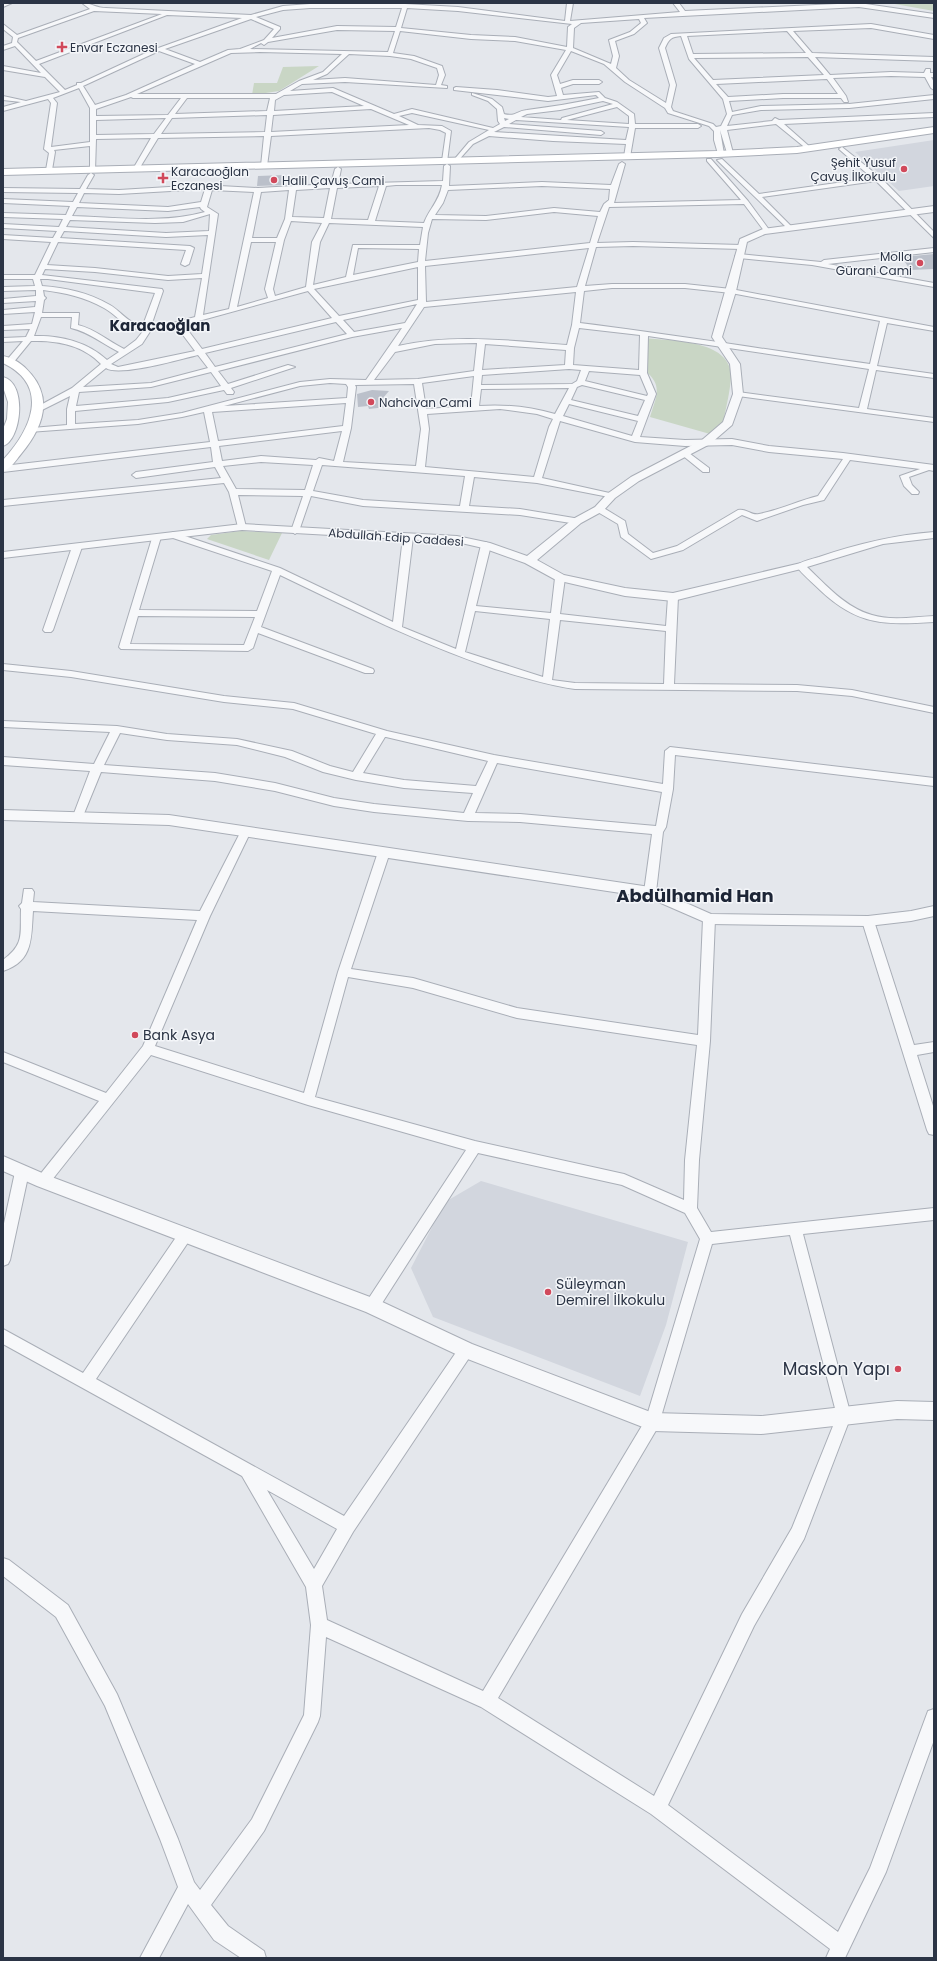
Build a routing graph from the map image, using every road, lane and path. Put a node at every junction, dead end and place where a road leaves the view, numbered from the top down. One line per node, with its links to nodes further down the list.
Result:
1 (9, 3): 5 (street)
2 (85, 3): 9 (street)
3 (570, 3): 16 (street)
4 (676, 3): 11 (street)
5 (3, 4)
6 (284, 5): 7 (street); 13 (street)
7 (405, 6): 16 (street); 19 (street)
8 (859, 6): 11 (street); 12 (street)
9 (94, 9): 10 (street); 24 (street)
10 (170, 13): 13 (street); 37 (street)
11 (684, 13): 15 (street)
12 (934, 16)
13 (251, 17): 25 (street); 28 (street)
14 (641, 17): 15 (street); 17 (street); 40 (street)
15 (673, 20): 22 (street)
16 (567, 23): 17 (street)
17 (579, 23): 27 (street)
18 (3, 26): 24 (street)
19 (399, 29): 25 (street); 27 (street); 33 (street)
20 (788, 30): 21 (street); 23 (street); 34 (street)
21 (683, 34): 22 (street); 35 (street)
22 (673, 35): 68 (street)
23 (934, 37)
24 (14, 41): 26 (street); 37 (street)
25 (265, 42): 29 (street); 30 (street)
26 (3, 48)
27 (570, 49): 40 (street); 49 (street)
28 (161, 50): 38 (street); 47 (street)
29 (255, 50): 30 (street); 32 (street)
30 (240, 51): 38 (street)
31 (934, 52): 36 (street)
32 (347, 53): 33 (street); 44 (street)
33 (390, 54): 48 (street)
34 (809, 54): 35 (street); 36 (street); 43 (street)
35 (691, 56): 46 (street)
36 (931, 59): 41 (street)
37 (35, 63): 42 (street)
38 (200, 64): 56 (street)
39 (3, 68): 42 (street)
40 (613, 68): 68 (street)
41 (931, 75): 43 (street); 50 (street)
42 (48, 76): 52 (street)
43 (828, 77): 46 (street); 57 (street)
44 (301, 82): 48 (street); 54 (street)
45 (599, 82): 49 (street)
46 (710, 82): 62 (street)
47 (79, 84): 52 (street); 69 (street)
48 (438, 86): 51 (street)
49 (557, 87): 60 (street)
50 (934, 88)
51 (456, 89): 60 (street); 75 (street)
52 (64, 92): 55 (street)
53 (186, 95): 54 (street); 56 (street); 74 (street)
54 (279, 95): 67 (street); 72 (street)
55 (49, 96): 64 (street); 98 (street)
56 (128, 96): 69 (street)
57 (843, 96): 63 (street); 66 (street)
58 (934, 97): 66 (street)
59 (3, 98): 64 (street)
60 (561, 98): 61 (street)
61 (603, 99): 65 (street); 78 (street)
62 (726, 99): 63 (street); 73 (street)
63 (751, 99): 70 (street)
64 (30, 102): 71 (street)
65 (617, 105): 80 (street); 83 (street)
66 (849, 106): 70 (street)
67 (371, 107): 72 (street); 77 (street)
68 (668, 107): 85 (street)
69 (93, 108): 79 (street)
70 (761, 108): 73 (street); 81 (street)
71 (3, 111)
72 (270, 113): 74 (street); 90 (street)
73 (730, 114): 86 (street)
74 (172, 115): 79 (street); 93 (street)
75 (501, 115): 78 (street); 82 (street)
76 (934, 115): 81 (street)
77 (394, 116): 84 (street); 88 (street)
78 (514, 117): 80 (street); 82 (street)
79 (93, 118): 95 (street)
80 (555, 122): 83 (street)
81 (778, 122): 86 (street); 97 (street)
82 (503, 125): 88 (street); 89 (street)
83 (632, 125): 85 (street); 92 (street)
84 (417, 126): 90 (street); 104 (street)
85 (713, 127): 86 (street); 100 (street)
86 (723, 128): 100 (street)
87 (934, 130): 97 (main road)
88 (493, 132): 96 (street); 102 (street)
89 (607, 133)
90 (268, 134): 93 (street); 105 (street)
91 (622, 134): 92 (street)
92 (630, 134): 96 (street)
93 (157, 136): 95 (street); 106 (street)
94 (934, 136): 99 (main road)
95 (93, 141): 98 (street); 110 (street)
96 (629, 142): 103 (street)
97 (808, 148): 100 (main road)
98 (47, 149): 107 (street)
99 (842, 149): 100 (main road); 112 (street)
100 (724, 156): 101 (main road); 103 (main road); 122 (street)
101 (710, 160): 103 (main road); 124 (street)
102 (456, 161): 103 (main road); 104 (main road)
103 (625, 161): 104 (main road); 117 (street)
104 (446, 164): 105 (main road); 108 (main road); 115 (street)
105 (264, 166): 106 (main road)
106 (136, 168): 110 (main road)
107 (49, 170): 109 (main road); 110 (main road)
108 (338, 170): 110 (main road); 114 (street)
109 (3, 172)
110 (92, 172): 111 (main road); 121 (street)
111 (3, 178)
112 (879, 179): 122 (street); 130 (street)
113 (383, 184): 114 (street); 115 (street); 137 (street)
114 (335, 186): 118 (street); 136 (street)
115 (446, 186): 117 (street); 133 (street)
116 (209, 187): 120 (street); 121 (street); 126 (street)
117 (614, 187): 127 (street)
118 (293, 189): 120 (street); 135 (street)
119 (3, 190): 121 (street)
120 (258, 190): 146 (street)
121 (82, 191): 125 (street)
122 (758, 196): 140 (street)
123 (3, 201): 125 (street)
124 (746, 202): 127 (street); 142 (street)
125 (76, 204): 126 (street); 134 (street)
126 (204, 204): 129 (street)
127 (606, 205): 131 (street)
128 (934, 209): 130 (street)
129 (211, 212): 134 (street); 143 (street)
130 (914, 212): 140 (street); 144 (street)
131 (602, 214): 133 (street); 149 (street)
132 (3, 215): 134 (street)
133 (429, 217): 138 (street)
134 (68, 218): 141 (street)
135 (288, 219): 136 (street); 147 (street)
136 (327, 220): 137 (street); 163 (street)
137 (371, 222): 138 (street)
138 (426, 225): 150 (street)
139 (3, 226): 141 (street)
140 (790, 228): 142 (street)
141 (62, 229): 143 (street); 148 (street)
142 (767, 231): 152 (street)
143 (212, 232): 157 (street)
144 (934, 236)
145 (3, 237): 148 (street)
146 (247, 240): 147 (street); 171 (street)
147 (280, 240): 168 (street)
148 (55, 241): 153 (street); 156 (street)
149 (593, 245): 152 (street); 154 (street); 165 (street)
150 (424, 247): 154 (street); 160 (street)
151 (934, 250): 155 (street)
152 (740, 251): 155 (street); 166 (street)
153 (185, 264)
154 (421, 264): 160 (street); 170 (street)
155 (812, 264): 161 (street)
156 (44, 267): 157 (street); 159 (street)
157 (206, 276): 174 (street)
158 (3, 277): 159 (street)
159 (38, 277): 162 (street); 182 (street)
160 (349, 278): 163 (street)
161 (934, 285)
162 (41, 288): 164 (street); 167 (street); 182 (street)
163 (309, 288): 168 (street); 175 (street)
164 (3, 289)
165 (580, 290): 166 (street); 170 (street); 179 (street)
166 (731, 291): 176 (street); 189 (street)
167 (42, 298): 169 (street); 173 (street)
168 (272, 299): 171 (street)
169 (3, 302)
170 (421, 303): 175 (street); 178 (street)
171 (233, 310): 174 (street)
172 (3, 312): 173 (street)
173 (38, 312): 180 (street); 192 (street)
174 (199, 319): 177 (street)
175 (338, 319): 185 (street); 193 (street)
176 (884, 320): 183 (street); 198 (street)
177 (179, 324): 182 (street); 193 (street)
178 (409, 325): 185 (street); 191 (street)
179 (576, 325): 184 (street); 190 (street)
180 (34, 326): 181 (street); 186 (street)
181 (3, 328)
182 (147, 328): 192 (street)
183 (934, 328)
184 (644, 333): 189 (street); 202 (street)
185 (352, 335): 200 (street)
186 (30, 338): 187 (street); 194 (street); 195 (street)
187 (3, 340)
188 (481, 342): 190 (street); 191 (street); 201 (street)
189 (724, 346): 198 (street); 212 (street)
190 (570, 348): 197 (street)
191 (392, 350): 207 (street)
192 (125, 352): 195 (street)
193 (200, 352): 195 (street); 200 (street)
194 (7, 360): 219 (main road)
195 (106, 364): 211 (street)
196 (291, 367): 209 (street)
197 (569, 367): 199 (street); 201 (street)
198 (873, 367): 203 (street); 222 (street)
199 (586, 368): 202 (street); 208 (street)
200 (213, 370): 209 (street); 211 (street)
201 (477, 373): 205 (street); 210 (street)
202 (643, 373): 214 (street)
203 (934, 376)
204 (3, 380): 213 (main road)
205 (418, 381): 207 (street); 223 (street)
206 (349, 382): 207 (street); 215 (street); 216 (street)
207 (368, 384)
208 (577, 384): 210 (street); 214 (street); 217 (street)
209 (226, 387): 216 (street); 220 (street)
210 (478, 387): 218 (street)
211 (75, 390): 219 (street); 220 (street)
212 (738, 394): 222 (street); 232 (street)
213 (8, 397): 231 (main road)
214 (650, 399): 225 (street)
215 (350, 400): 221 (street); 228 (street)
216 (237, 401): 221 (street)
217 (567, 401): 224 (street); 225 (street)
218 (475, 407): 223 (street); 224 (street)
219 (39, 408): 229 (main road)
220 (71, 409): 227 (street)
221 (208, 410): 227 (street); 233 (street)
222 (863, 410): 226 (street)
223 (424, 412): 240 (street)
224 (558, 418): 230 (street); 246 (street)
225 (643, 420): 230 (street)
226 (934, 420)
227 (71, 427): 229 (street)
228 (347, 428): 233 (street); 237 (street)
229 (32, 430): 239 (main road)
230 (635, 439): 232 (street)
231 (3, 442)
232 (706, 442): 234 (street); 235 (street)
233 (213, 444): 238 (street); 239 (street)
234 (685, 454): 242 (street); 250 (street)
235 (848, 457): 241 (street); 253 (street)
236 (319, 461): 237 (street); 238 (street); 249 (street)
237 (338, 463): 240 (street)
238 (218, 464): 244 (street); 245 (street)
239 (3, 468)
240 (420, 469): 243 (street)
241 (934, 469): 248 (street)
242 (706, 470)
243 (470, 474): 246 (street); 252 (street)
244 (136, 475)
245 (225, 480): 247 (street); 251 (street)
246 (537, 480): 250 (street)
247 (233, 492): 249 (street); 255 (street)
248 (915, 492)
249 (309, 493): 252 (street); 256 (street)
250 (611, 496): 253 (street)
251 (3, 503)
252 (464, 508): 254 (street)
253 (599, 509): 254 (street)
254 (577, 521): 264 (street)
255 (242, 527): 256 (street, Abdullah Edip Caddesi); 257 (street, Abdullah Edip Caddesi)
256 (295, 530): 260 (street, Abdullah Edip Caddesi)
257 (173, 535): 259 (street, Abdullah Edip Caddesi); 266 (street)
258 (934, 535): 265 (street)
259 (156, 537): 262 (street, Abdullah Edip Caddesi); 270 (street)
260 (408, 537): 261 (street, Abdullah Edip Caddesi); 274 (street)
261 (486, 545): 264 (street, Abdullah Edip Caddesi); 269 (street)
262 (77, 547): 263 (street, Abdullah Edip Caddesi); 277 (street)
263 (3, 554)
264 (529, 561): 267 (street, Abdullah Edip Caddesi)
265 (801, 566): 268 (street, Abdullah Edip Caddesi); 273 (street)
266 (277, 570): 271 (street); 274 (street)
267 (560, 578): 268 (street, Abdullah Edip Caddesi); 272 (street)
268 (673, 597): 276 (street)
269 (472, 608): 272 (street); 278 (street)
270 (135, 613): 271 (street); 275 (street)
271 (261, 614): 275 (street)
272 (555, 618): 276 (street); 281 (street)
273 (934, 620)
274 (397, 628): 278 (street)
275 (256, 629): 280 (street)
276 (671, 629): 282 (street)
277 (48, 630)
278 (460, 654): 281 (street)
279 (3, 667): 286 (street)
280 (369, 671)
281 (547, 682): 282 (street)
282 (669, 686): 283 (street)
283 (934, 710)
284 (3, 724): 285 (street)
285 (117, 729): 289 (street); 290 (street)
286 (382, 733): 287 (street); 290 (street)
287 (494, 759): 292 (street); 293 (street)
288 (3, 761): 289 (street)
289 (97, 768): 295 (street); 296 (street)
290 (356, 776): 293 (street)
291 (934, 782): 292 (street)
292 (668, 789): 298 (street)
293 (480, 790): 296 (street)
294 (3, 815): 295 (street)
295 (78, 816): 297 (street)
296 (468, 817): 298 (street)
297 (246, 831): 299 (street); 304 (street)
298 (658, 831): 301 (street)
299 (384, 852): 301 (street); 308 (street)
300 (28, 892): 302 (street)
301 (650, 892): 305 (street)
302 (25, 906): 304 (street); 307 (street)
303 (934, 911): 306 (street)
304 (204, 916): 311 (street)
305 (709, 919): 306 (street); 309 (street)
306 (868, 921): 312 (street)
307 (3, 966)
308 (344, 972): 309 (street); 315 (street)
309 (704, 1042): 321 (street)
310 (934, 1047): 312 (street)
311 (148, 1048): 314 (street); 315 (street)
312 (910, 1051): 316 (street)
313 (3, 1057): 314 (street)
314 (108, 1099): 320 (street)
315 (308, 1100): 317 (street)
316 (934, 1130)
317 (475, 1147): 321 (street); 327 (street)
318 (3, 1163): 319 (street)
319 (22, 1172): 320 (street); 326 (street)
320 (43, 1181): 324 (street)
321 (690, 1209): 325 (street)
322 (934, 1214): 323 (street)
323 (795, 1228): 325 (street); 332 (street)
324 (186, 1234): 327 (street); 330 (street)
325 (707, 1238): 333 (street)
326 (3, 1260)
327 (372, 1306): 329 (street)
328 (3, 1336): 330 (street)
329 (466, 1350): 333 (street); 335 (street)
330 (86, 1381): 334 (street)
331 (934, 1411): 332 (street)
332 (844, 1416): 333 (street); 341 (street)
333 (653, 1422): 339 (street)
334 (245, 1468): 335 (street); 337 (street)
335 (347, 1526): 337 (street)
336 (3, 1566): 342 (street)
337 (314, 1585): 338 (street)
338 (319, 1625): 339 (street); 343 (street)
339 (487, 1701): 341 (street)
340 (934, 1717): 344 (street)
341 (657, 1808): 344 (street)
342 (187, 1888): 343 (street); 345 (street)
343 (200, 1905): 346 (street)
344 (838, 1952)
345 (149, 1958)
346 (257, 1958)

